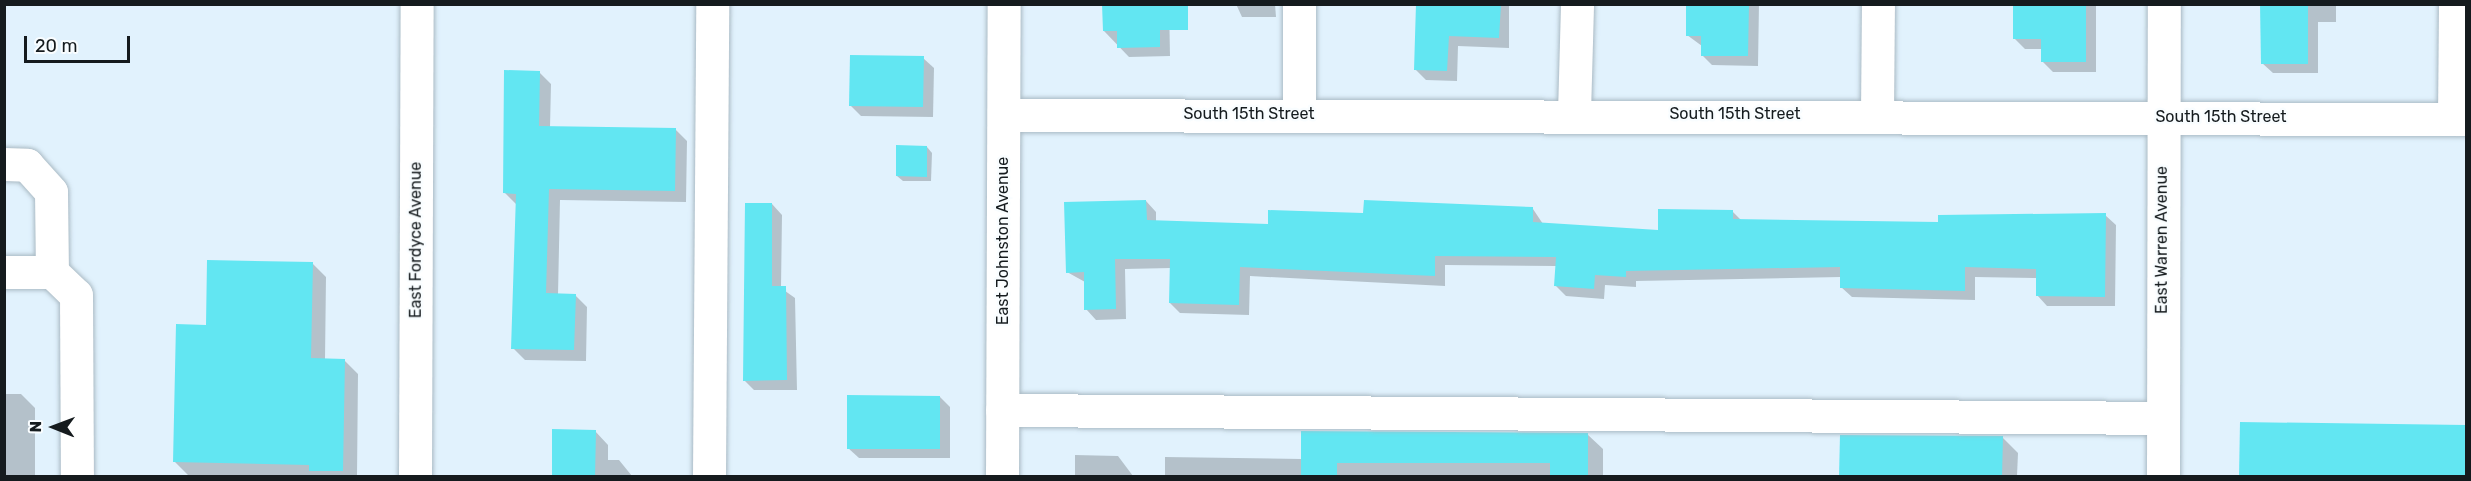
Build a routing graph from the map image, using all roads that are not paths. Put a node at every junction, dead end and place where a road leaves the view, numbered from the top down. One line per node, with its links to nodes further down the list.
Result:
1 (417, 4): 21 (street, East Fordyce Avenue)
2 (712, 4): 22 (street)
3 (1004, 4): 11 (street, East Johnston Avenue)
4 (1299, 4): 10 (street)
5 (1577, 4): 9 (street)
6 (1878, 4): 12 (street)
7 (2164, 4): 13 (street, East Warren Avenue)
8 (2455, 4): 14 (street)
9 (1574, 113): 10 (street, South 15th Street); 12 (street, South 15th Street)
10 (1299, 114): 11 (street, South 15th Street)
11 (1004, 115): 18 (street, East Johnston Avenue)
12 (1876, 115): 13 (street, South 15th Street)
13 (2162, 117): 14 (street, South 15th Street); 19 (street, East Warren Avenue)
14 (2460, 119)
15 (4, 164): 17 (street)
16 (4, 272): 17 (street)
17 (52, 272): 20 (street)
18 (1002, 410): 19 (street); 23 (street, East Johnston Avenue)
19 (2163, 418): 24 (street, East Warren Avenue)
20 (77, 477)
21 (415, 477)
22 (709, 477)
23 (1002, 477)
24 (2163, 477)

